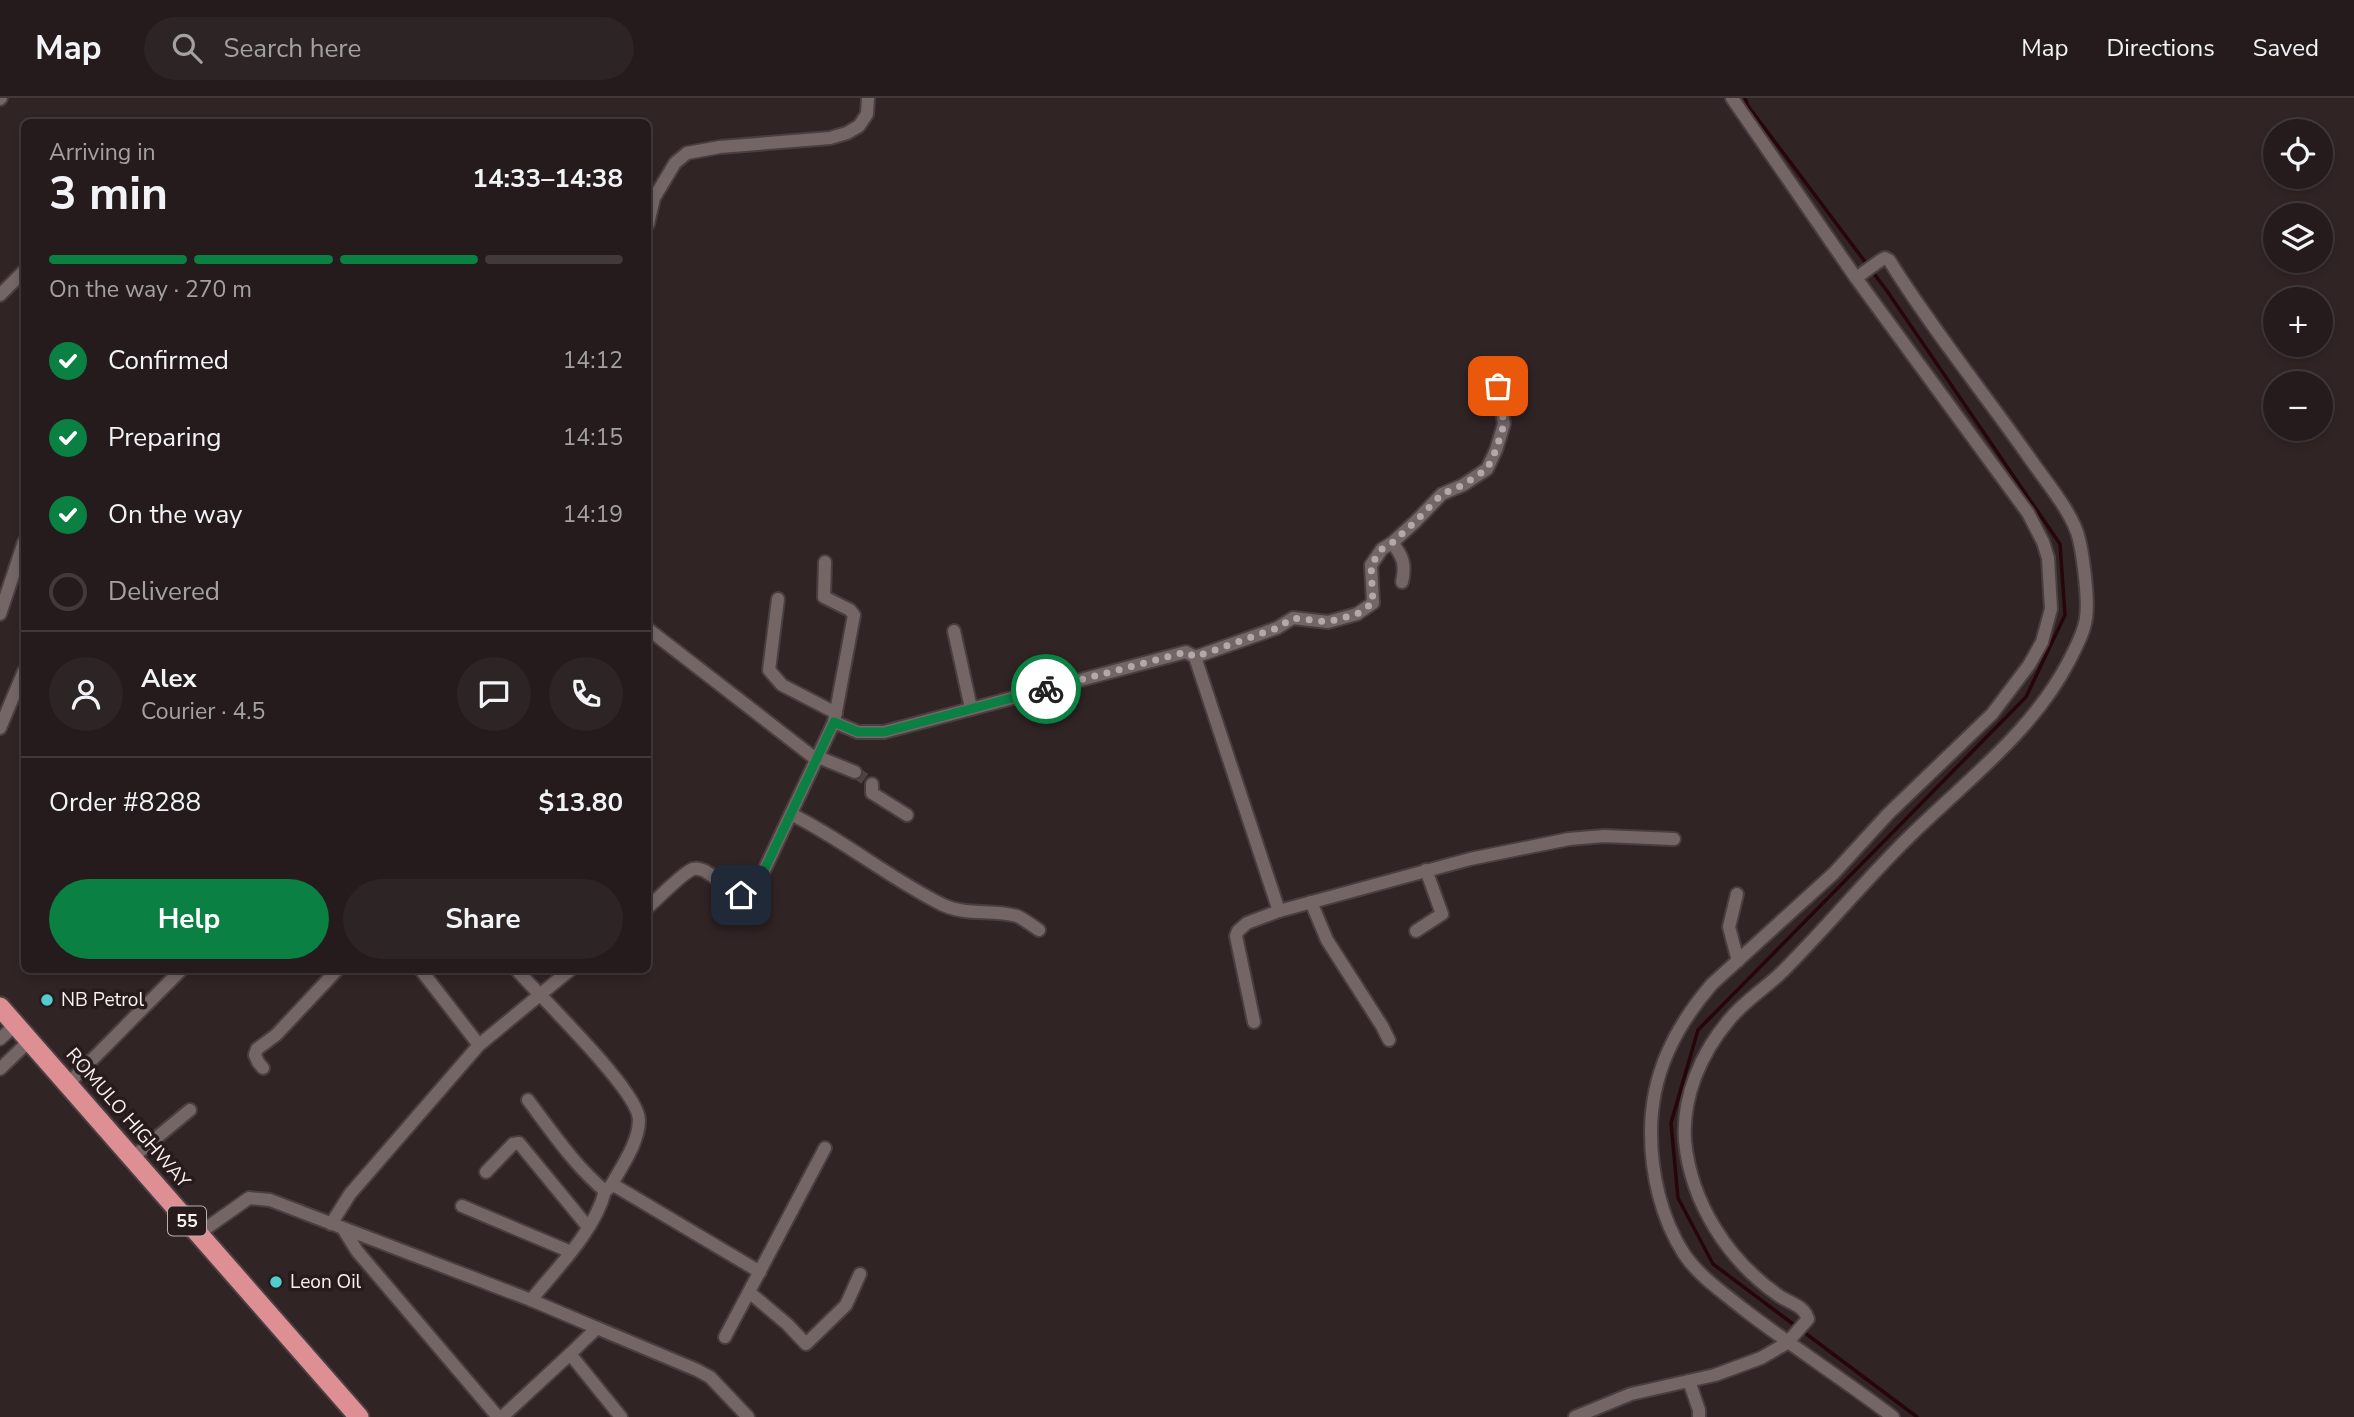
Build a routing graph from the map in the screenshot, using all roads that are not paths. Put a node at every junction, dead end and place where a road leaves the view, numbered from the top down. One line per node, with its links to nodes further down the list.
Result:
1 (868, 98): 3 (street)
2 (1732, 98): 5 (street)
3 (651, 211)
4 (21, 274): 6 (street)
5 (1859, 275): 34 (street); 69 (street)
6 (0, 295)
7 (1505, 370): 8 (street)
8 (1392, 543): 11 (street); 16 (street)
9 (21, 551): 13 (street)
10 (825, 562): 19 (street)
11 (1402, 582)
12 (778, 599): 19 (street)
13 (0, 614)
14 (651, 631): 21 (street)
15 (954, 631): 18 (street)
16 (1195, 657): 18 (street); 31 (street)
17 (21, 678): 20 (street)
18 (971, 708): 19 (street)
19 (835, 717): 21 (street)
20 (0, 728)
21 (817, 759): 22 (street); 24 (street)
22 (855, 772)
23 (872, 784): 25 (street)
24 (791, 814): 30 (street); 32 (street)
25 (907, 815)
26 (1674, 839): 27 (street)
27 (1426, 870): 29 (street); 33 (street)
28 (1737, 894): 34 (street)
29 (1311, 902): 31 (street); 45 (street)
30 (651, 904)
31 (1279, 911): 42 (street)
32 (1039, 930)
33 (1416, 931)
34 (1738, 961): 69 (street)
35 (178, 973): 50 (street)
36 (334, 973): 48 (street)
37 (423, 973): 47 (street)
38 (520, 973): 40 (street)
39 (566, 973): 40 (street)
40 (540, 994): 47 (street); 56 (street)
41 (0, 1007): 43 (highway, ROMULO HIGHWAY / 55)
42 (1254, 1022)
43 (15, 1025): 44 (street); 46 (highway, ROMULO HIGHWAY / 55)
44 (0, 1040)
45 (1388, 1040)
46 (29, 1041): 49 (street); 50 (highway, ROMULO HIGHWAY / 55)
47 (479, 1045): 58 (street)
48 (263, 1068)
49 (0, 1069)
50 (68, 1084): 54 (highway, ROMULO HIGHWAY / 55)
51 (528, 1100): 56 (street)
52 (190, 1110): 54 (street)
53 (825, 1148): 63 (street)
54 (132, 1158): 61 (highway, ROMULO HIGHWAY / 55)
55 (486, 1172): 59 (street)
56 (609, 1188): 59 (street); 63 (street)
57 (462, 1206): 62 (street)
58 (331, 1224): 60 (street); 61 (street)
59 (588, 1227): 62 (street)
60 (344, 1230): 66 (street); 73 (street)
61 (198, 1234): 72 (highway, ROMULO HIGHWAY / 55)
62 (571, 1252): 66 (street)
63 (760, 1272): 65 (street)
64 (860, 1274): 65 (street)
65 (749, 1292): 68 (street)
66 (531, 1300): 67 (street)
67 (597, 1328): 70 (street); 75 (street)
68 (725, 1337)
69 (1790, 1340): 71 (street); 78 (street)
70 (570, 1354): 73 (street); 74 (street)
71 (1689, 1381): 76 (street); 77 (street)
72 (359, 1417)
73 (500, 1417)
74 (621, 1417)
75 (748, 1417)
76 (1575, 1417)
77 (1699, 1417)
78 (1892, 1417)

